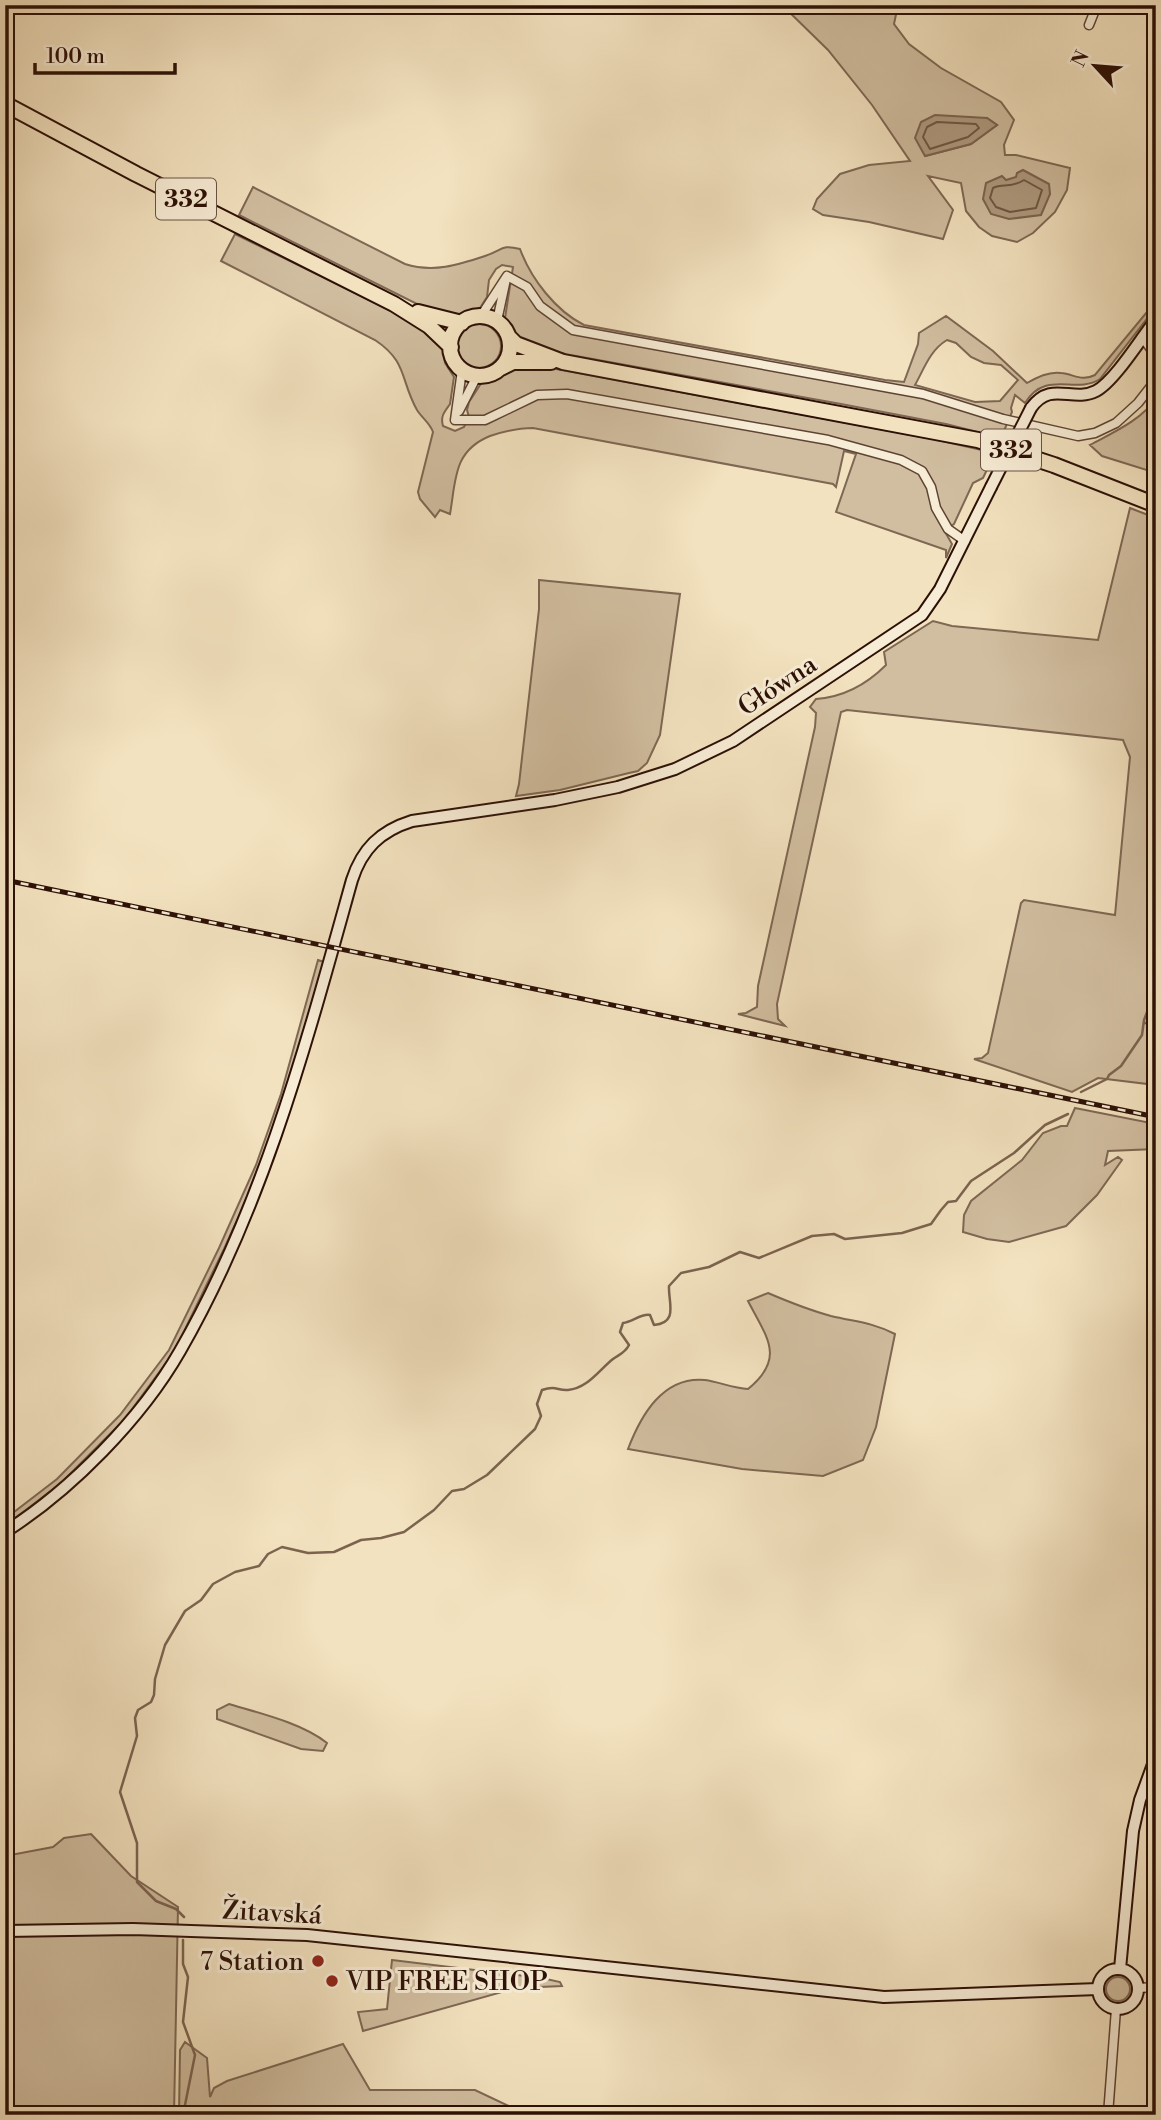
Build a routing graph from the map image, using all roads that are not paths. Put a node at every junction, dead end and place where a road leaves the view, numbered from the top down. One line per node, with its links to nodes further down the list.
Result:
1 (1097, 5): 2 (street)
2 (1089, 25)
3 (5, 104): 5 (highway, 332)
4 (507, 276): 6 (street); 8 (street); 18 (street)
5 (394, 304): 9 (highway, 332); 12 (highway, 332)
6 (481, 316): 8 (highway); 9 (highway)
7 (1156, 319): 11 (street, Główna)
8 (497, 321): 10 (highway, 332)
9 (462, 323): 12 (highway)
10 (509, 337): 14 (highway, 332); 15 (highway)
11 (1142, 337): 13 (street); 21 (street, Główna, bridge)
12 (451, 347): 16 (highway, 332)
13 (1156, 356)
14 (564, 362): 15 (highway, 332); 20 (highway, 332)
15 (501, 368): 17 (highway, 332)
16 (462, 370): 17 (highway); 19 (street)
17 (477, 376): 19 (street)
18 (1156, 380)
19 (455, 420): 21 (street)
20 (1156, 505)
21 (965, 541): 22 (street, Główna)
22 (5, 1532)
23 (1156, 1756): 25 (street)
24 (5, 1931): 28 (street, Žitavská)
25 (1120, 1969): 27 (street); 28 (street)
26 (1156, 1987): 27 (street)
27 (1138, 1988): 29 (street)
28 (1098, 1989): 29 (street)
29 (1116, 2009): 30 (street)
30 (1108, 2115)

